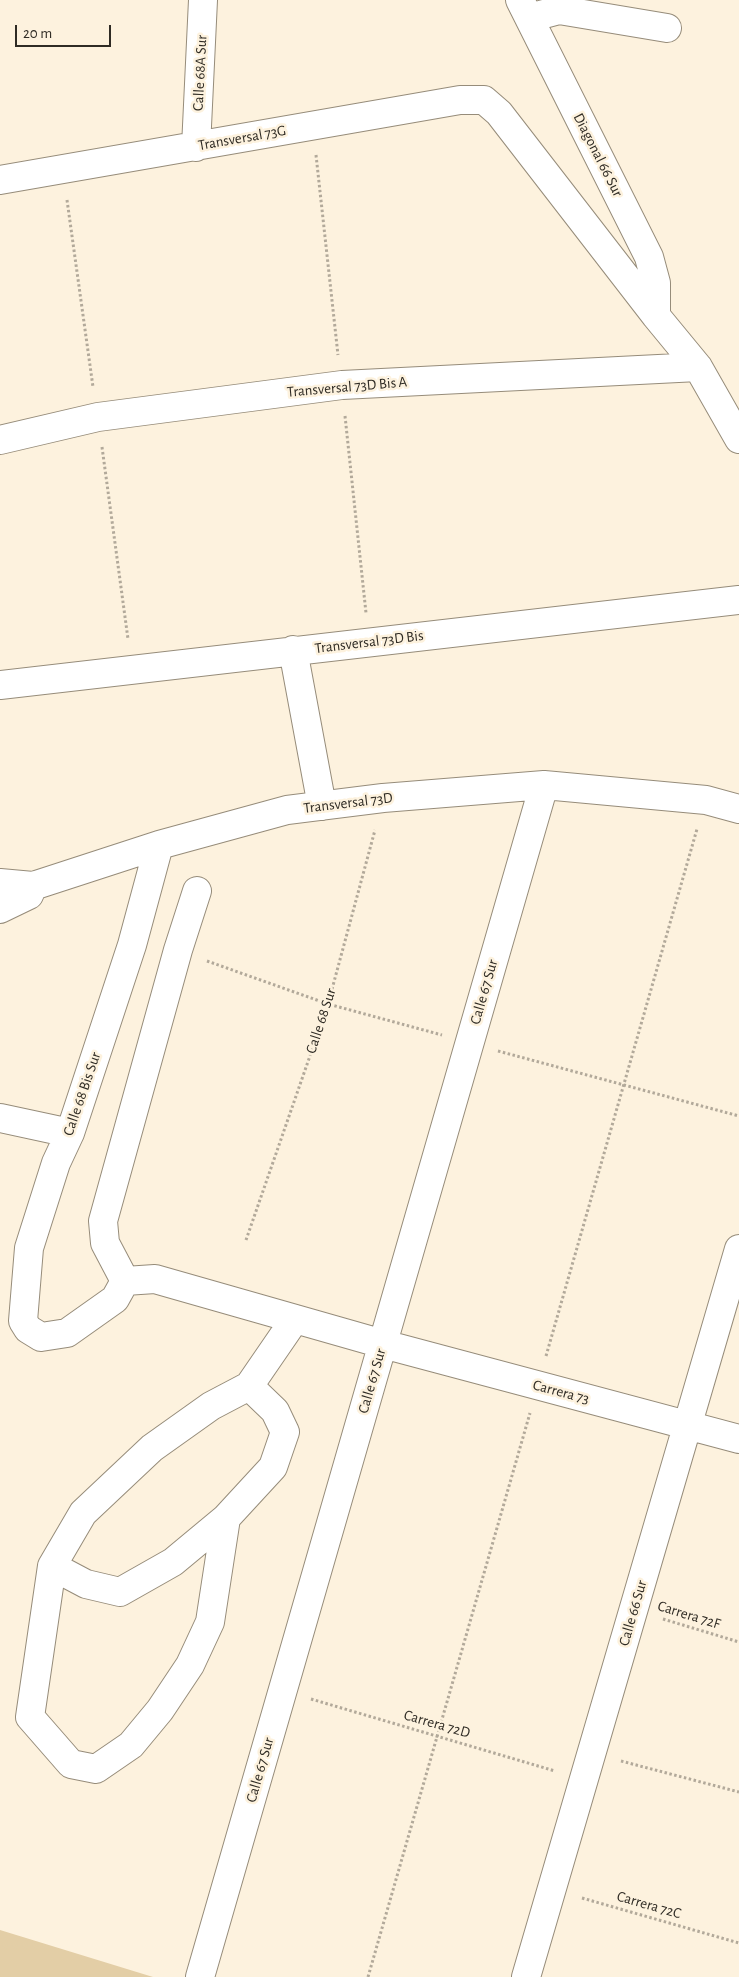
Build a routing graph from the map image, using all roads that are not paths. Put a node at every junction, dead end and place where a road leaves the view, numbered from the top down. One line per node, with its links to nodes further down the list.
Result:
1 (203, 0): 4 (street, Calle 68A Sur)
2 (524, 9): 3 (street); 6 (street, Diagonal 66 Sur)
3 (667, 28)
4 (196, 147): 5 (street, Transversal 73G); 6 (street, Transversal 73G)
5 (0, 180)
6 (656, 316): 7 (street)
7 (698, 367): 8 (street); 9 (street, Transversal 73D Bis A)
8 (739, 439)
9 (0, 440)
10 (739, 600): 11 (street, Transversal 73D Bis)
11 (293, 650): 12 (street, Transversal 73D Bis); 14 (street)
12 (0, 685)
13 (544, 785): 14 (street, Transversal 73D); 15 (street, Transversal 73D); 26 (street, Calle 67 Sur)
14 (322, 806): 16 (street, Transversal 73D)
15 (739, 809)
16 (159, 846): 18 (street, Transversal 73D); 22 (street, Calle 68 Bis Sur)
17 (0, 883): 18 (street, Transversal 73D)
18 (32, 886): 20 (street)
19 (198, 891): 24 (street)
20 (0, 909)
21 (0, 1118): 22 (street)
22 (70, 1133): 24 (street, Calle 68 Bis Sur)
23 (739, 1249): 28 (street, Calle 66 Sur)
24 (125, 1281): 25 (street, Carrera 73)
25 (295, 1319): 26 (street, Carrera 73); 27 (street)
26 (383, 1344): 28 (street, Carrera 73); 32 (street, Calle 67 Sur)
27 (249, 1386): 30 (street); 31 (street)
28 (688, 1426): 29 (street, Carrera 73); 33 (street, Calle 66 Sur)
29 (739, 1439)
30 (226, 1518): 31 (street); 31 (street)
31 (52, 1566)
32 (200, 1977)
33 (526, 1977)

